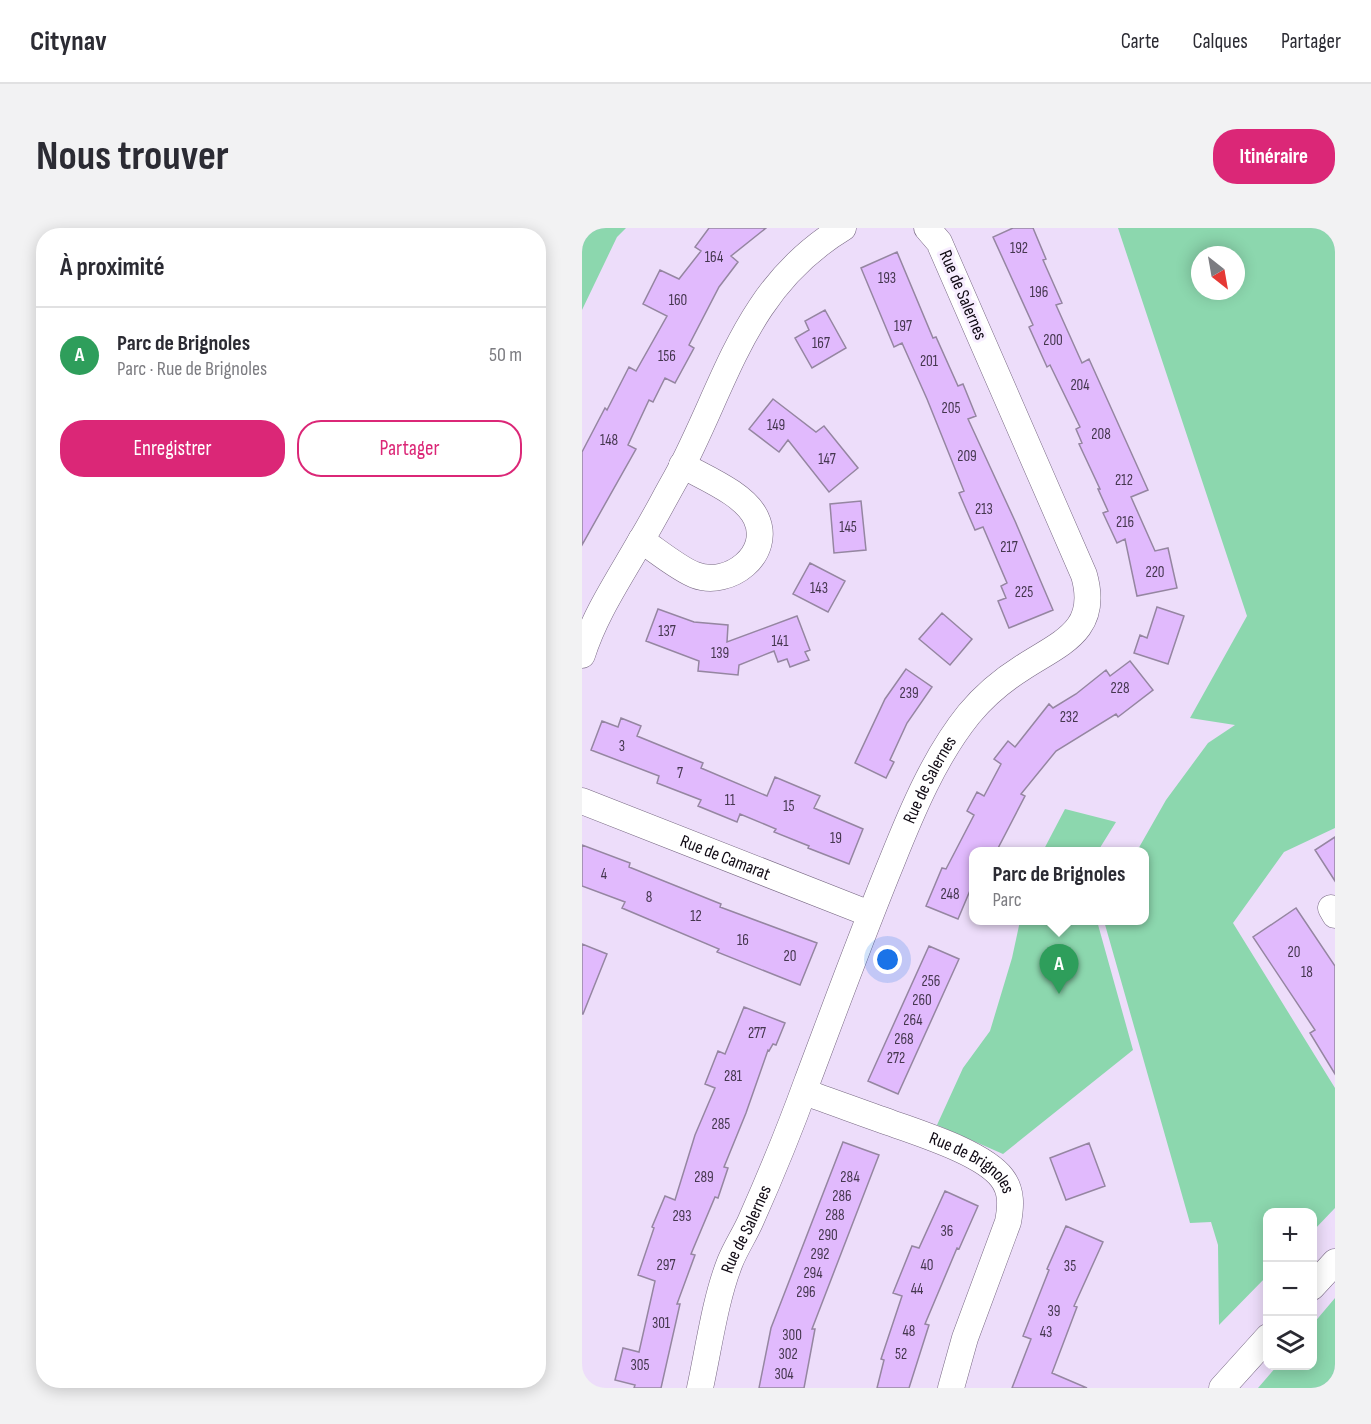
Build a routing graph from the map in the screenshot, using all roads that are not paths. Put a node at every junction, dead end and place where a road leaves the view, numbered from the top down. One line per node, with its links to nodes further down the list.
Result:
1 (843, 228): 3 (street)
2 (927, 228): 7 (street, Rue de Salernes)
3 (682, 465): 4 (street); 4 (street)
4 (641, 540): 5 (street)
5 (582, 655)
6 (582, 801): 7 (street, Rue de Camarat)
7 (870, 914): 8 (street, Rue de Salernes)
8 (804, 1092): 12 (street, Rue de Salernes); 13 (street, Rue de Brignoles)
9 (1335, 1262): 10 (street)
10 (1317, 1282)
11 (1263, 1343): 14 (street)
12 (700, 1388)
13 (951, 1388)
14 (1222, 1388)

